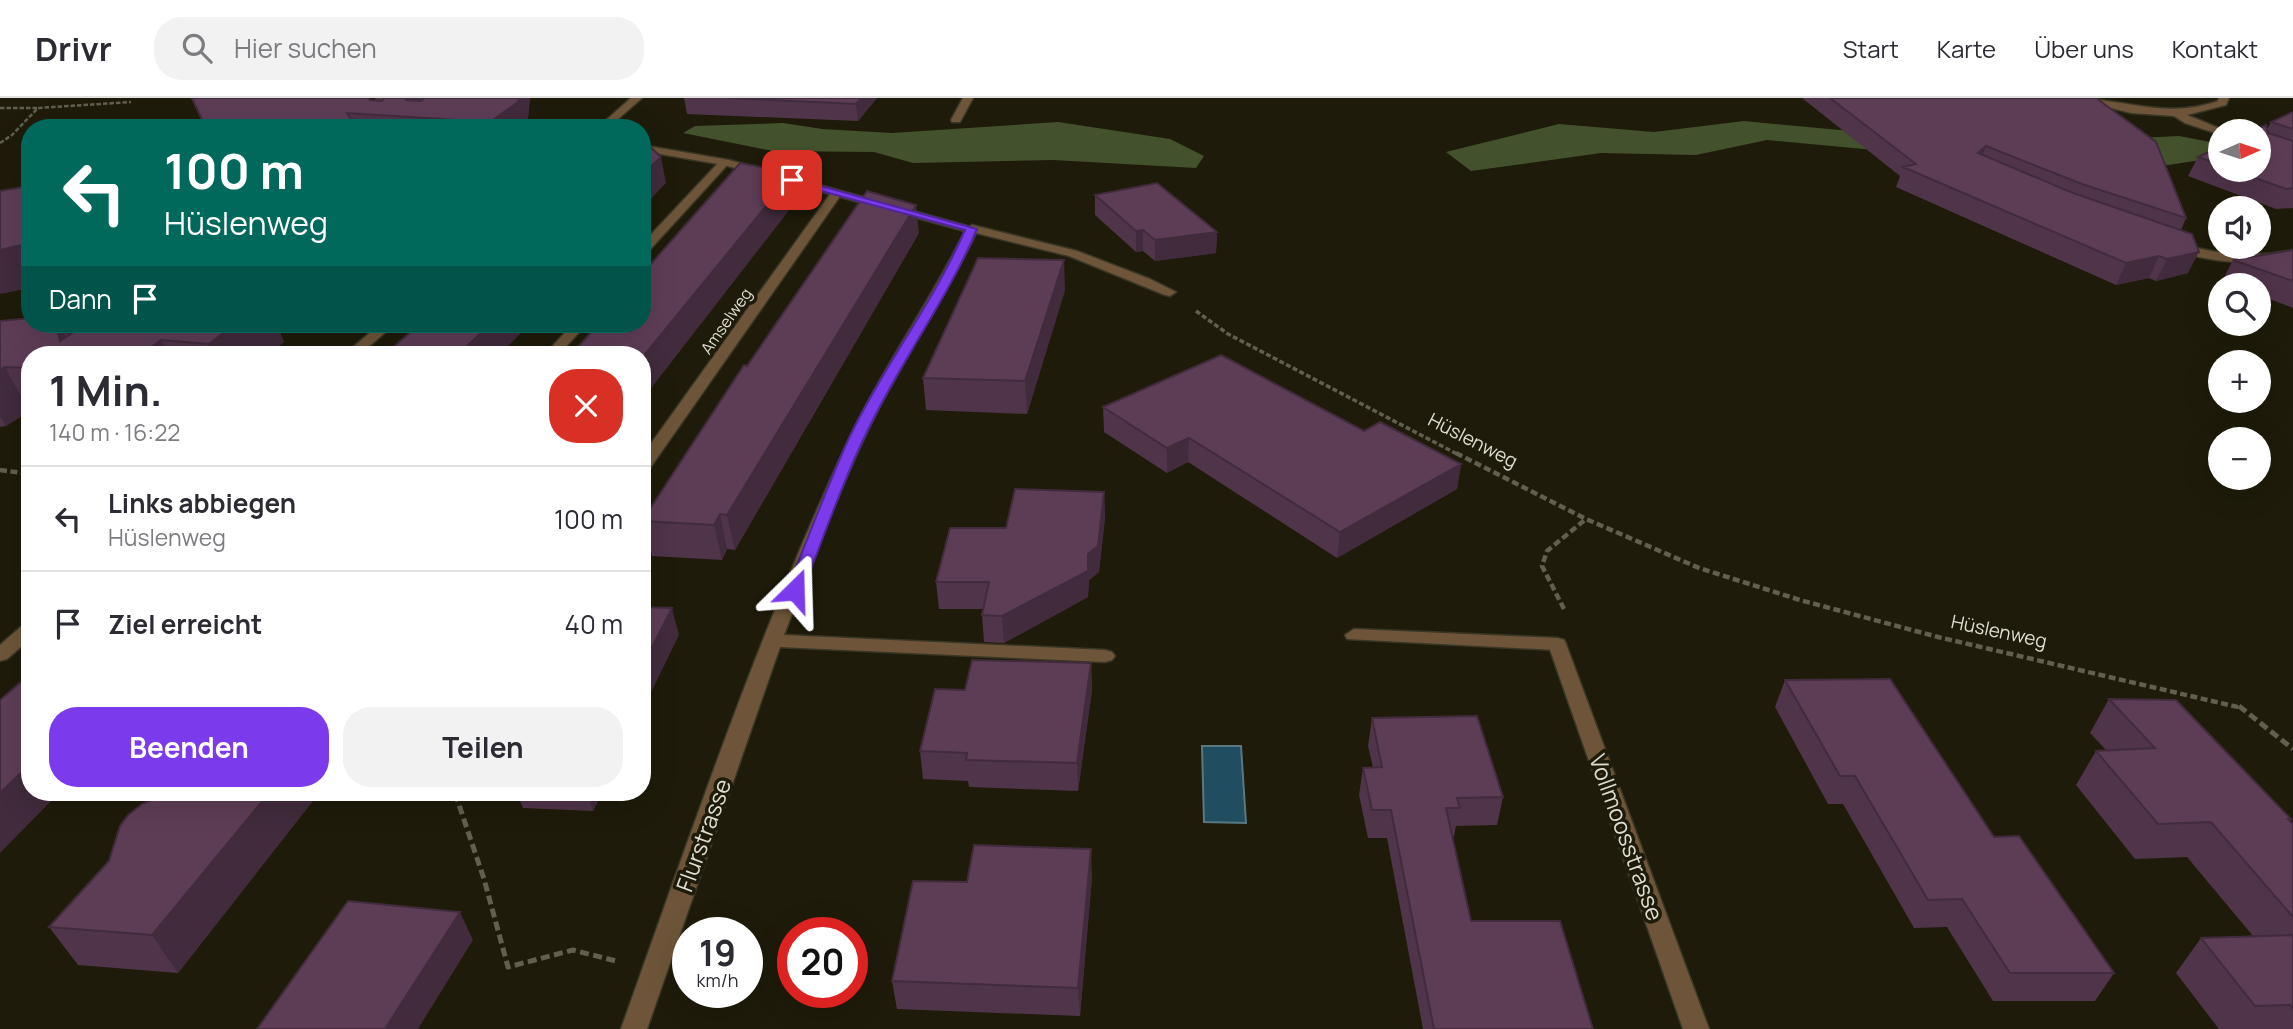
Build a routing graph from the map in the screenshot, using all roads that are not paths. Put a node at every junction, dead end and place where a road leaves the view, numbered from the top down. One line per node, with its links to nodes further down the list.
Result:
1 (637, 98): 6 (street)
2 (968, 98): 7 (street)
3 (2076, 98): 5 (street)
4 (2224, 98): 5 (street)
5 (2176, 113): 8 (street)
6 (612, 119)
7 (956, 120)
8 (2208, 128)
9 (651, 150): 10 (street)
10 (725, 162): 11 (street); 13 (street)
11 (837, 192): 12 (street); 21 (street, Amselweg)
12 (972, 229): 16 (street); 24 (street, Flurstrasse)
13 (651, 241)
14 (2166, 243): 15 (street)
15 (2291, 256)
16 (1170, 292)
17 (377, 333): 19 (street)
18 (572, 333): 20 (street)
19 (362, 346)
20 (559, 346)
21 (651, 455)
22 (1354, 635): 28 (street, Vollmoosstrasse)
23 (21, 637): 25 (street)
24 (774, 641): 26 (street); 27 (street, Flurstrasse)
25 (0, 655)
26 (1105, 656)
27 (634, 1029)
28 (1696, 1029)

